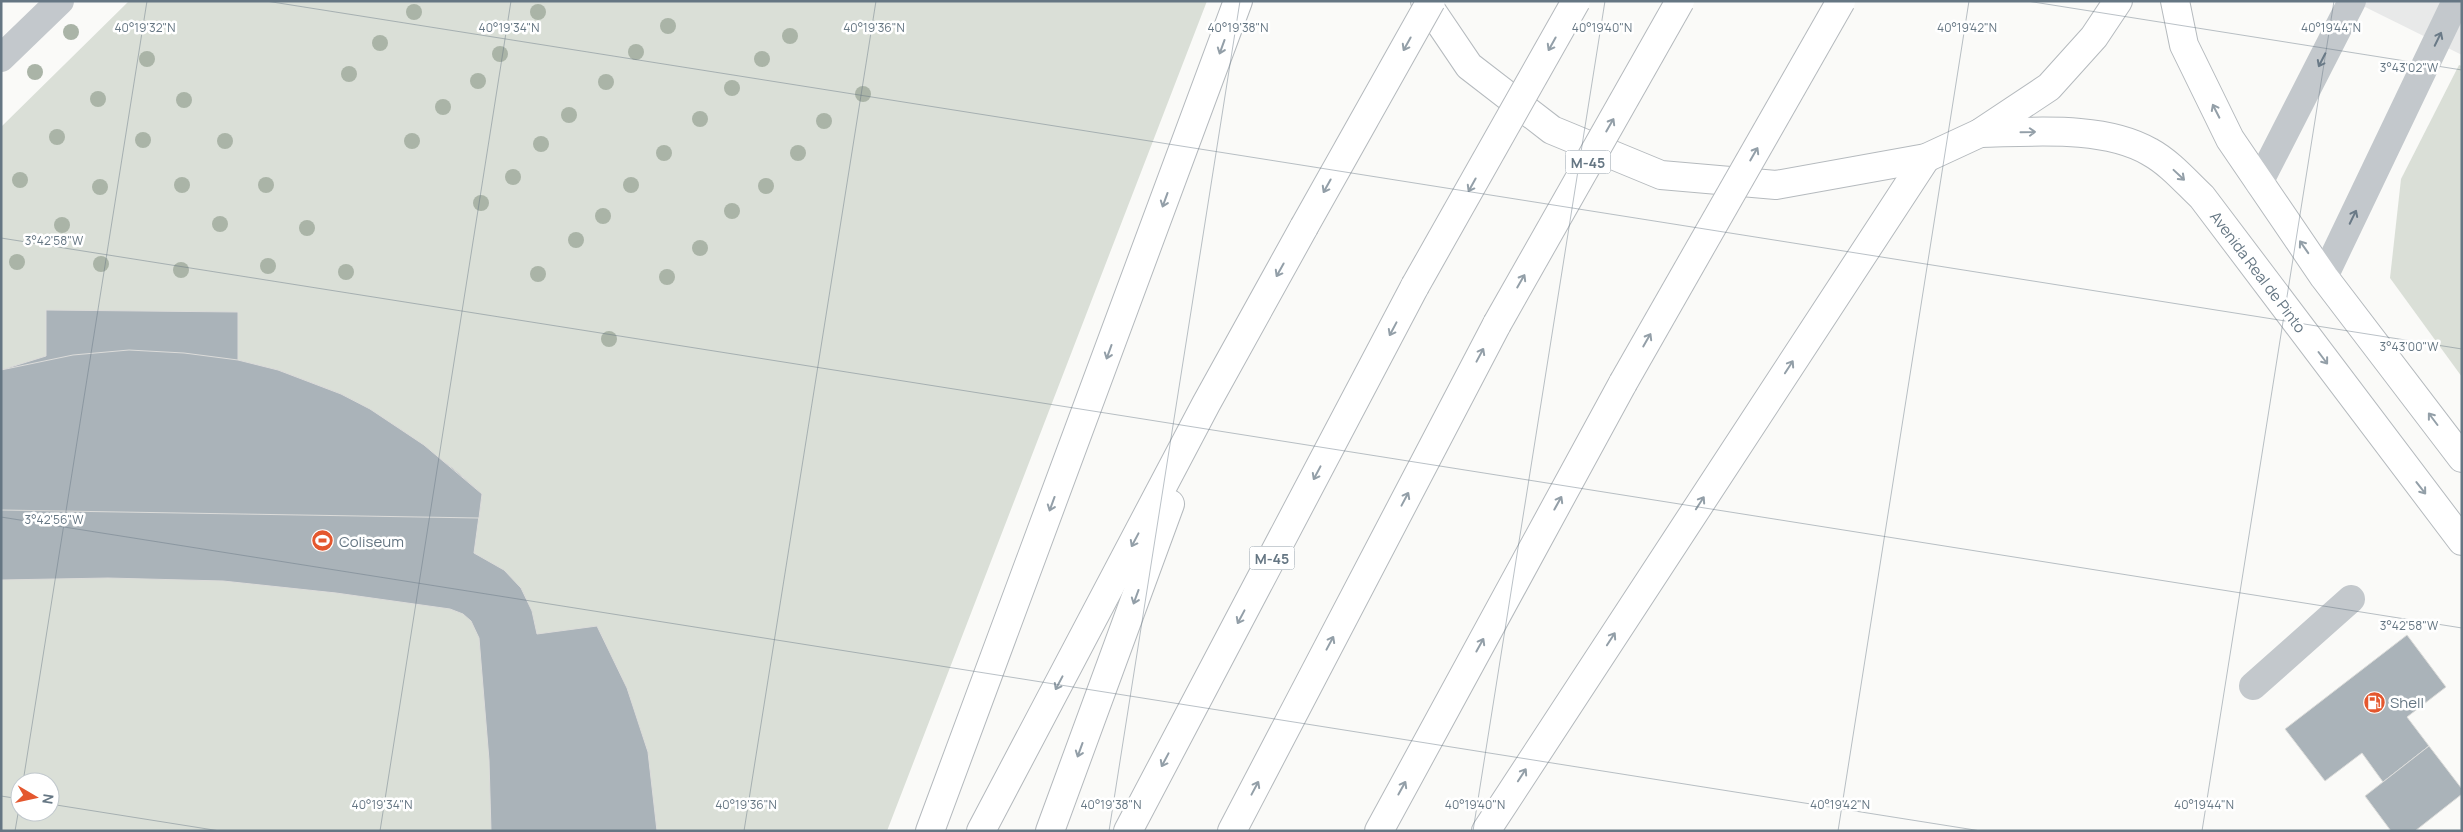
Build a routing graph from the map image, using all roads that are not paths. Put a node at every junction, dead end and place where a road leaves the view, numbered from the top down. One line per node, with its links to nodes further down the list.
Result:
1 (60, 1): 12 (street)
2 (1238, 1): 22 (main road, one-way to 22)
3 (1425, 1): 14 (main road)
4 (1431, 1): 17 (main road, one-way to 17, bridge)
5 (1576, 1): 25 (main road, M-45, one-way to 25, bridge)
6 (1680, 1): 26 (main road, M-45, one-way to 6, bridge)
7 (1841, 1): 27 (main road, one-way to 7, bridge)
8 (2118, 1): 13 (main road)
9 (2175, 1): 15 (main road, one-way to 9)
10 (2352, 1): 15 (street, one-way to 15)
11 (2456, 1): 16 (street, one-way to 11)
12 (1, 58)
13 (1980, 133): 14 (main road); 19 (main road, Avenida Real de Pinto, one-way to 19)
14 (1926, 158): 28 (main road, one-way to 14)
15 (2259, 183): 16 (main road, one-way to 15)
16 (2324, 277): 18 (main road, one-way to 16)
17 (1206, 404): 23 (main road, one-way to 23); 24 (main road, one-way to 24)
18 (2462, 458)
19 (2462, 541)
20 (2350, 599): 21 (street)
21 (2253, 686)
22 (930, 831)
23 (981, 831)
24 (1050, 831)
25 (1128, 831)
26 (1232, 831)
27 (1378, 831)
28 (1486, 831)

